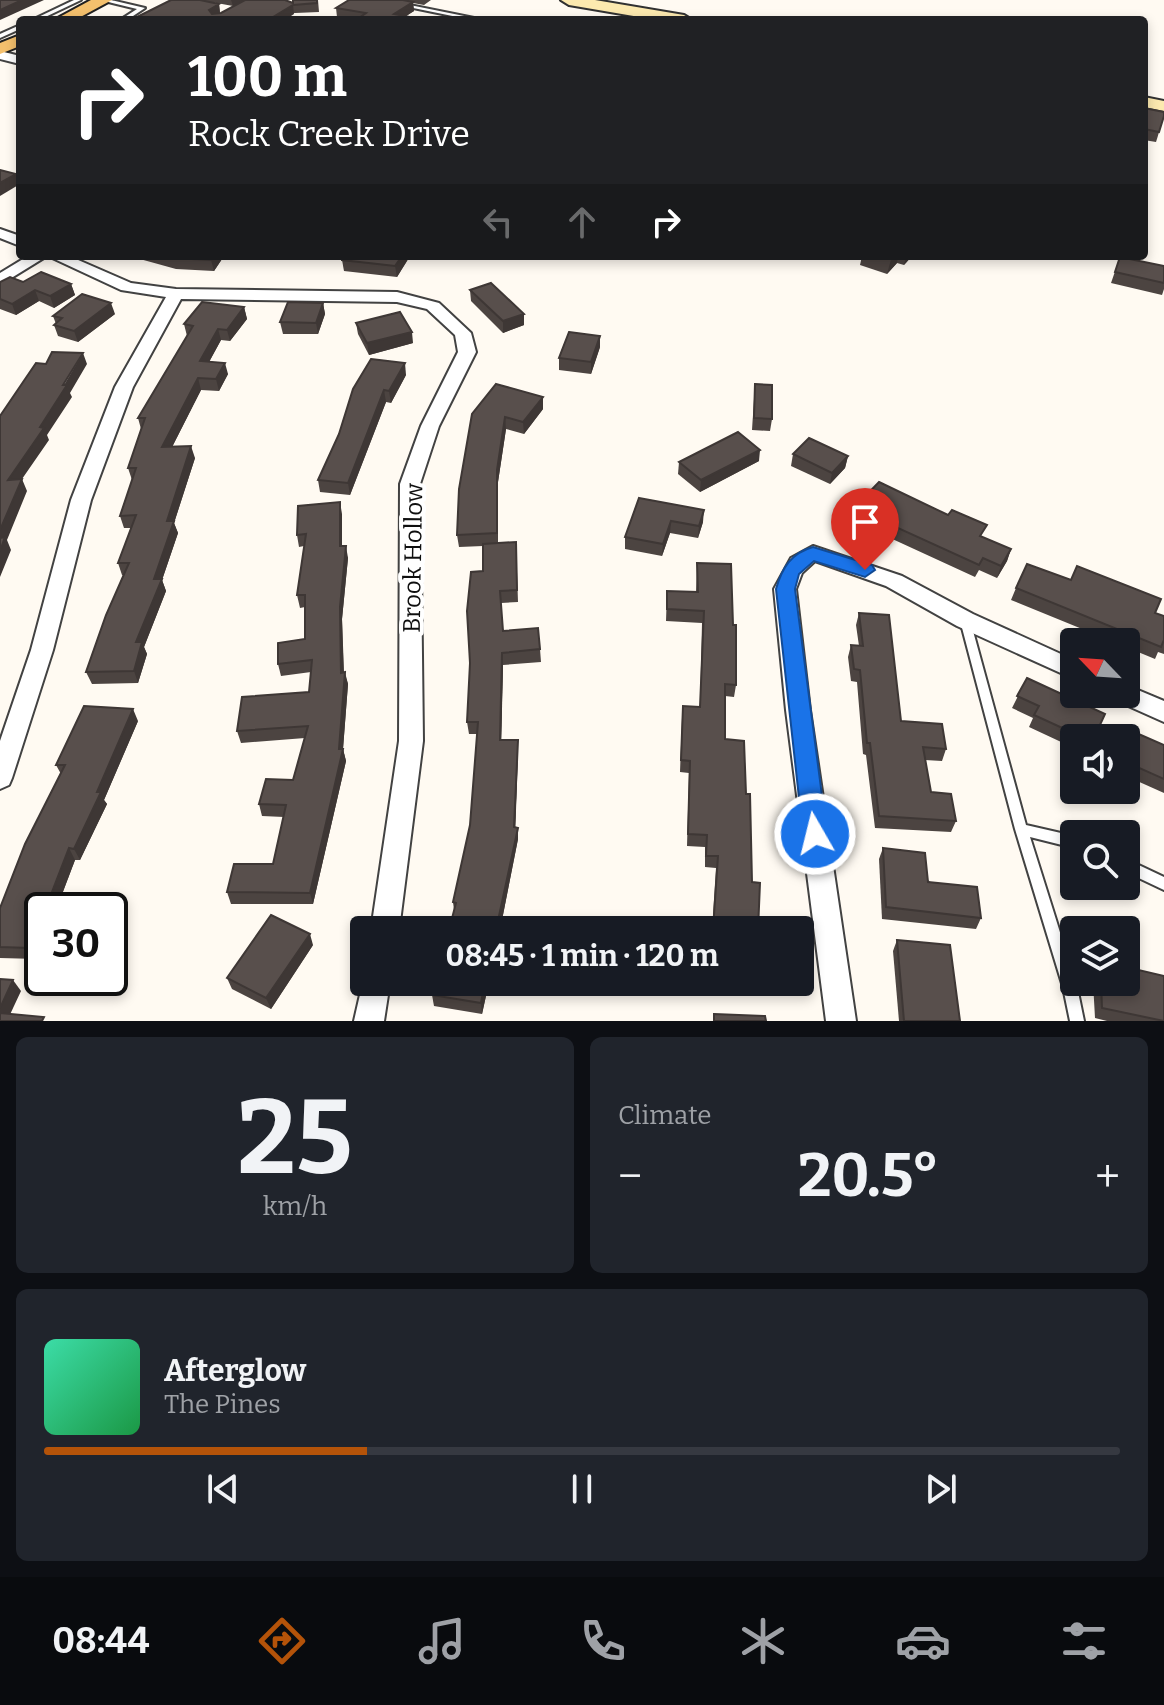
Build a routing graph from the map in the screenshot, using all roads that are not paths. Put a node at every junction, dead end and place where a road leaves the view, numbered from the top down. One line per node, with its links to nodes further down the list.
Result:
1 (78, 0): 5 (lane)
2 (104, 0): 6 (main road); 7 (lane)
3 (377, 0): 8 (lane)
4 (577, 1): 9 (street)
5 (44, 16)
6 (70, 16)
7 (129, 16)
8 (460, 16)
9 (661, 16)
10 (32, 260): 12 (street)
11 (65, 260): 13 (street, Brook Hollow)
12 (0, 280)
13 (176, 294): 18 (street); 23 (street, Brook Hollow)
14 (965, 620): 15 (street); 19 (lane); 26 (street)
15 (1060, 664)
16 (1140, 701): 17 (street)
17 (1164, 712)
18 (0, 778)
19 (1021, 829): 20 (lane); 27 (lane)
20 (1060, 839)
21 (1140, 872): 22 (lane)
22 (1164, 884)
23 (387, 916)
24 (373, 996): 25 (street)
25 (369, 1021)
26 (841, 1021)
27 (1077, 1021)

